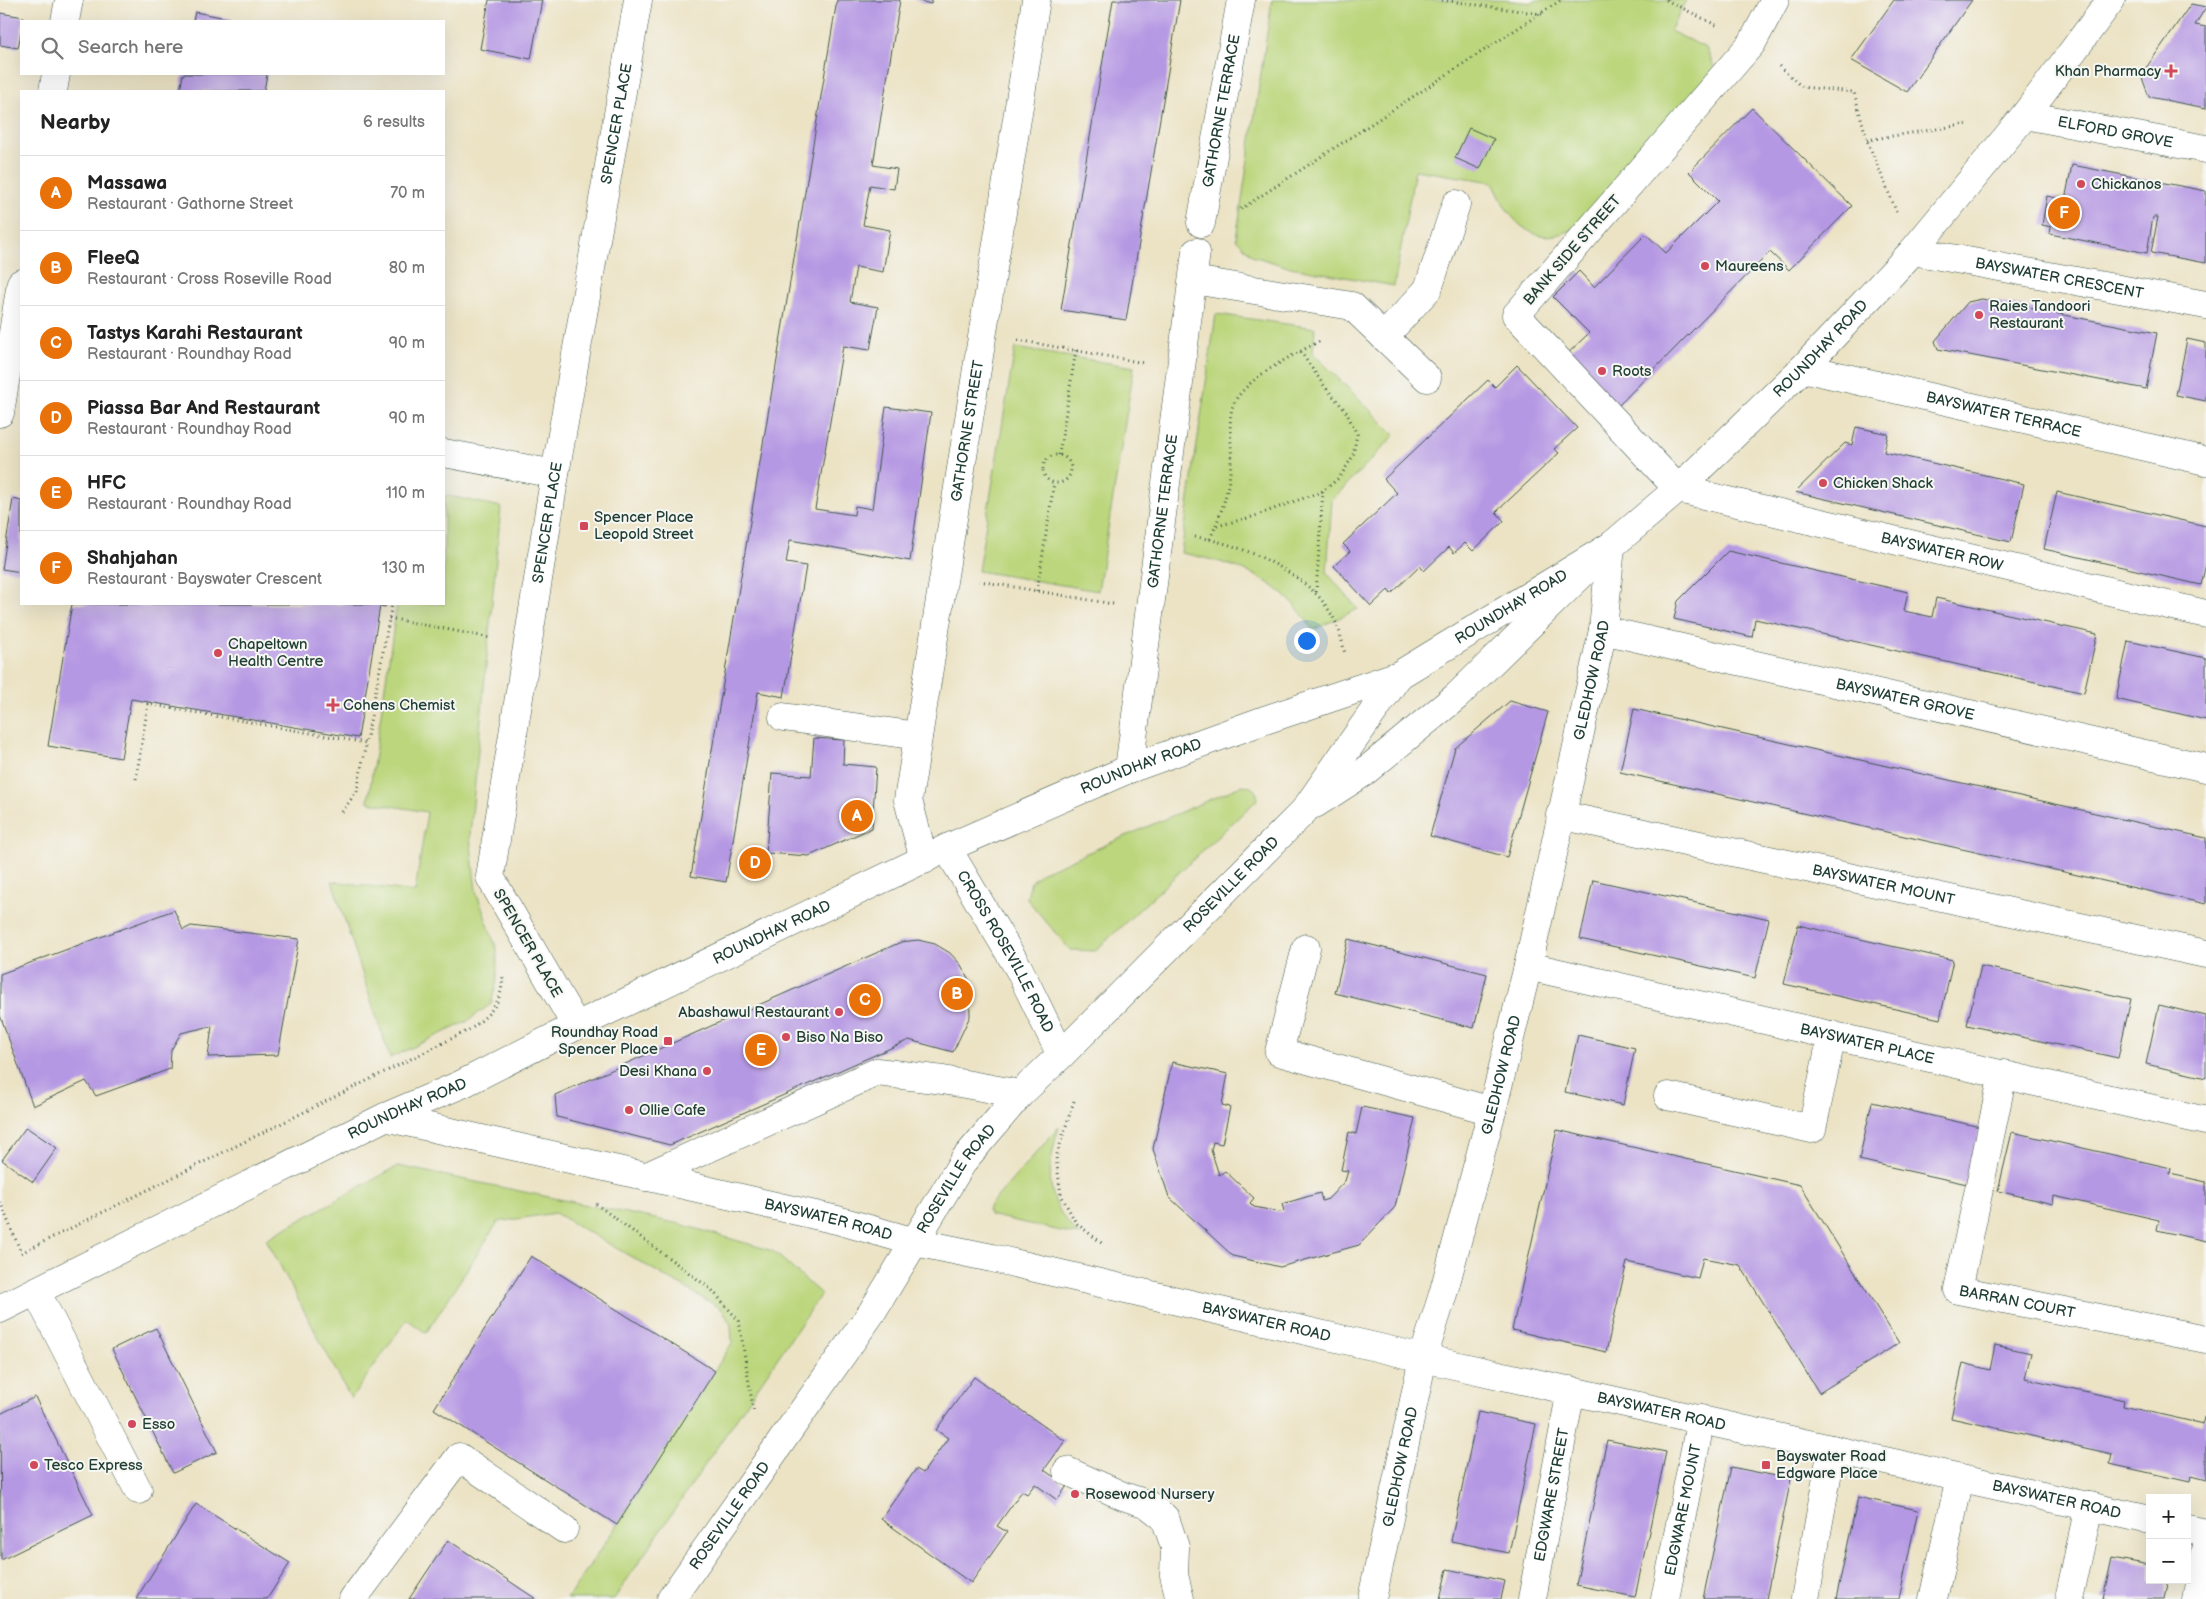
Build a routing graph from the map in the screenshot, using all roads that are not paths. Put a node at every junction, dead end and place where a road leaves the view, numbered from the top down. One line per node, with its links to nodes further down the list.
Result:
1 (69, 0): 7 (street)
2 (638, 0): 26 (street, SPENCER PLACE)
3 (1036, 0): 33 (street, GATHORNE STREET)
4 (1240, 0): 13 (street, GATHORNE TERRACE)
5 (1775, 0): 27 (street, BANK SIDE STREET)
6 (2111, 0): 10 (street, ROUNDHAY ROAD)
7 (65, 20)
8 (56, 75): 9 (street)
9 (54, 90)
10 (2025, 115): 11 (street, ELFORD GROVE); 14 (street, ROUNDHAY ROAD)
11 (2206, 149)
12 (1456, 204): 19 (street)
13 (1201, 222)
14 (1913, 251): 18 (street, BAYSWATER CRESCENT); 20 (street, ROUNDHAY ROAD)
15 (1196, 252): 16 (street, GATHORNE TERRACE)
16 (1193, 280): 19 (street); 35 (street, GATHORNE TERRACE)
17 (20, 290): 21 (street)
18 (2206, 305)
19 (1384, 337): 22 (street)
20 (1803, 368): 25 (street, BAYSWATER TERRACE); 27 (street, ROUNDHAY ROAD)
21 (9, 371): 23 (street)
22 (1427, 378)
23 (0, 413)
24 (445, 452): 26 (street)
25 (2206, 461)
26 (555, 474): 42 (street, SPENCER PLACE)
27 (1678, 489): 28 (street, ROUNDHAY ROAD); 29 (street, BAYSWATER ROW)
28 (1611, 546): 30 (street, GLEDHOW ROAD); 31 (street, ROUNDHAY ROAD); 36 (street, ROSEVILLE ROAD)
29 (2206, 614)
30 (1603, 630): 34 (street, BAYSWATER GROVE); 37 (street, GLEDHOW ROAD)
31 (1399, 675): 35 (street, ROUNDHAY ROAD); 36 (street, ROSEVILLE ROAD)
32 (783, 717): 33 (street)
33 (918, 736): 38 (street, GATHORNE STREET)
34 (2206, 768)
35 (1129, 769): 38 (street, ROUNDHAY ROAD)
36 (1304, 811): 44 (street, ROSEVILLE ROAD)
37 (1560, 815): 40 (street, BAYSWATER MOUNT); 41 (street, GLEDHOW ROAD)
38 (935, 854): 42 (street, ROUNDHAY ROAD); 44 (street, CROSS ROSEVILLE ROAD)
39 (1306, 948): 48 (street)
40 (2206, 954)
41 (1528, 966): 43 (street, BAYSWATER PLACE); 48 (street, GLEDHOW ROAD)
42 (576, 1026): 49 (street, ROUNDHAY ROAD)
43 (1832, 1035): 45 (street, BAYSWATER PLACE); 47 (street)
44 (1061, 1056): 46 (street, ROSEVILLE ROAD)
45 (2003, 1074): 50 (street, BAYSWATER PLACE); 55 (street, BARRAN COURT)
46 (1020, 1094): 51 (street); 52 (street, ROSEVILLE ROAD)
47 (1668, 1096)
48 (1492, 1111): 56 (street, GLEDHOW ROAD)
49 (386, 1117): 51 (street, BAYSWATER ROAD); 53 (street, ROUNDHAY ROAD)
50 (2206, 1121)
51 (645, 1177): 52 (street, BAYSWATER ROAD)
52 (915, 1242): 56 (street, BAYSWATER ROAD); 70 (street, ROSEVILLE ROAD)
53 (36, 1291): 54 (street, ROUNDHAY ROAD); 62 (street)
54 (0, 1309)
55 (2206, 1339)
56 (1423, 1358): 57 (street, BAYSWATER ROAD); 72 (street, GLEDHOW ROAD)
57 (1571, 1390): 58 (street, BAYSWATER ROAD); 73 (street, EDGWARE STREET)
58 (1701, 1419): 59 (street, BAYSWATER ROAD); 74 (street, EDGWARE MOUNT)
59 (1832, 1449): 61 (street, BAYSWATER ROAD); 75 (street)
60 (1068, 1471): 71 (street)
61 (1960, 1478): 63 (street, BAYSWATER ROAD); 76 (street)
62 (138, 1490)
63 (2089, 1506): 64 (street, BAYSWATER ROAD); 77 (street)
64 (2146, 1519)
65 (564, 1530): 69 (street)
66 (2191, 1530): 67 (street)
67 (2206, 1533)
68 (2206, 1550): 78 (street)
69 (353, 1599)
70 (671, 1599)
71 (1180, 1599)
72 (1372, 1599)
73 (1532, 1599)
74 (1665, 1599)
75 (1805, 1599)
76 (1933, 1599)
77 (2069, 1599)
78 (2197, 1599)

